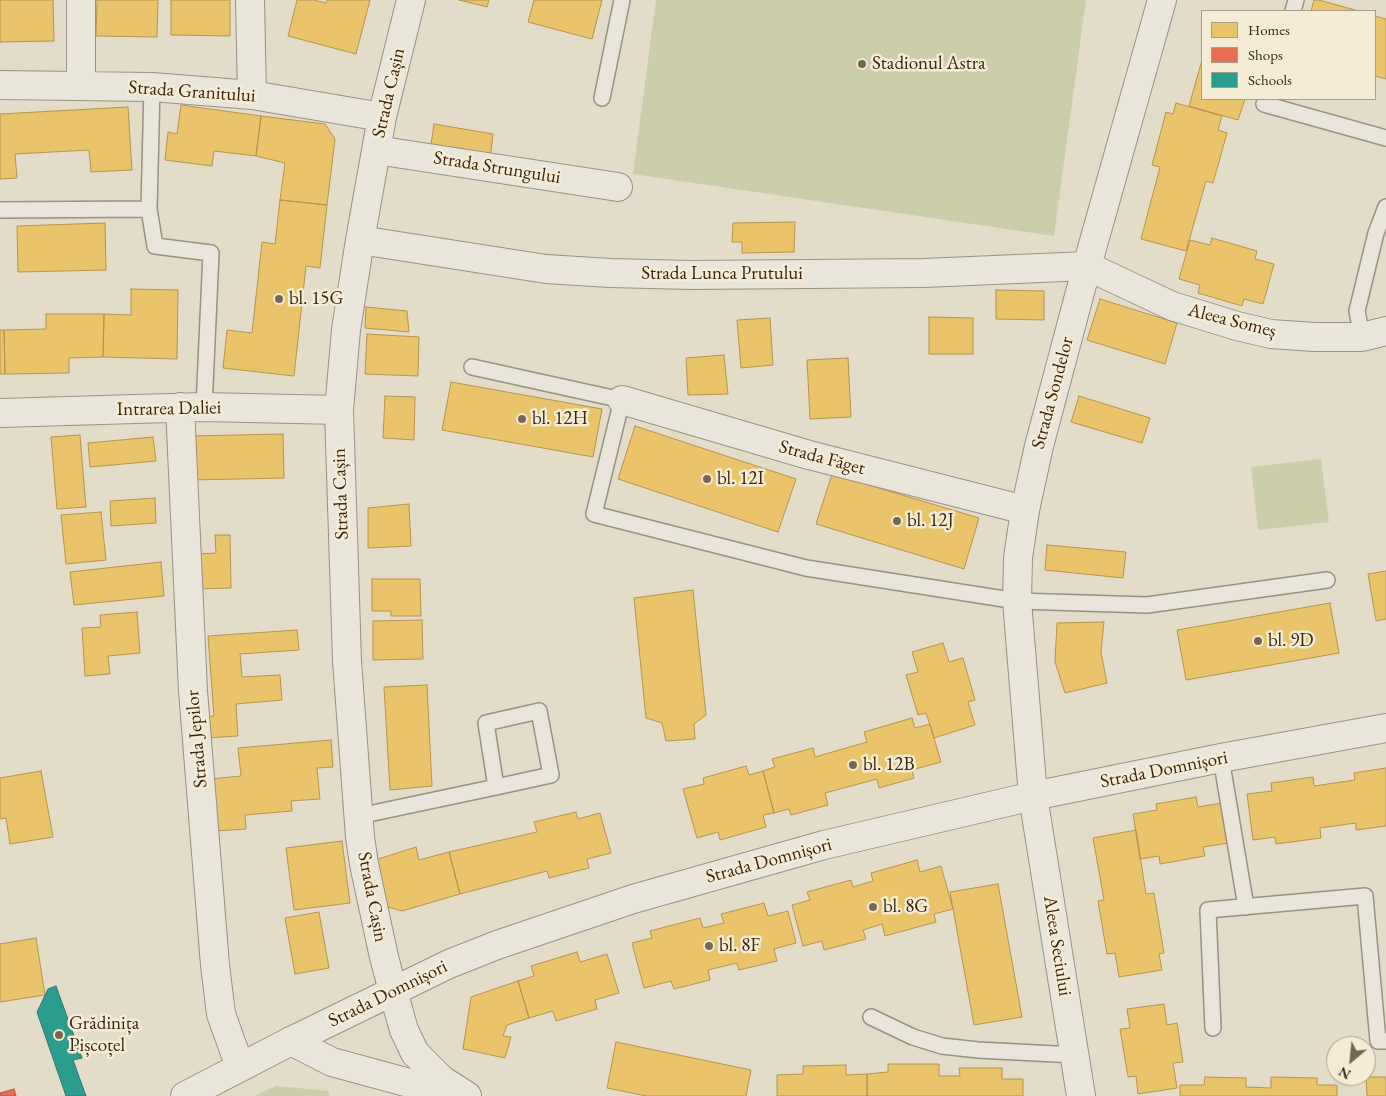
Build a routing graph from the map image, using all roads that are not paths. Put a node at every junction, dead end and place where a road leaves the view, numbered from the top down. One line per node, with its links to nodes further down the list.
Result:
1 (81, 0): 7 (street)
2 (250, 0): 9 (street)
3 (411, 0): 12 (street, Strada Cașin)
4 (622, 0): 10 (lane)
5 (1162, 0): 20 (street, Strada Sondelor)
6 (0, 85): 7 (street, Strada Granitului)
7 (81, 85): 8 (street, Strada Granitului)
8 (152, 88): 9 (street, Strada Granitului); 17 (lane)
9 (252, 96): 12 (street, Strada Granitului)
10 (602, 98)
11 (1266, 100): 13 (lane)
12 (382, 117): 14 (street, Strada Cașin)
13 (1386, 138)
14 (376, 150): 15 (street, Strada Strungului); 19 (street, Strada Cașin)
15 (618, 187)
16 (1386, 207): 21 (lane)
17 (149, 209): 18 (lane); 24 (lane)
18 (0, 210)
19 (360, 240): 20 (street, Strada Lunca Prutului); 25 (street, Strada Cașin)
20 (1087, 266): 21 (street, Aleea Someș); 27 (street, Strada Sondelor)
21 (1374, 334)
22 (472, 366): 23 (lane)
23 (622, 400): 27 (street, Strada Făget); 29 (lane)
24 (192, 407): 25 (street, Intrarea Daliei); 26 (street, Intrarea Daliei); 42 (street, Strada Jepilor)
25 (339, 410): 34 (street, Strada Cașin)
26 (0, 413)
27 (1025, 510): 29 (street, Strada Sondelor)
28 (1327, 580): 29 (lane)
29 (1017, 601): 33 (street, Strada Sondelor)
30 (1386, 728): 31 (street, Strada Domnișori)
31 (1221, 758): 33 (street, Strada Domnișori); 35 (lane)
32 (496, 786): 32 (lane); 34 (lane)
33 (1033, 796): 36 (street, Strada Domnișori); 41 (street, Aleea Seciului)
34 (358, 816): 36 (street, Strada Cașin)
35 (1246, 907): 38 (lane); 39 (lane)
36 (393, 991): 40 (street, Strada Domnișori); 45 (street, Strada Cașin)
37 (871, 1017): 41 (lane)
38 (1213, 1028)
39 (1386, 1041)
40 (291, 1042): 42 (street, Strada Domnișori); 44 (street)
41 (1075, 1055): 46 (street, Aleea Seciului)
42 (240, 1067): 43 (street, Strada Domnișori)
43 (185, 1096)
44 (457, 1096)
45 (467, 1096)
46 (1082, 1096)

